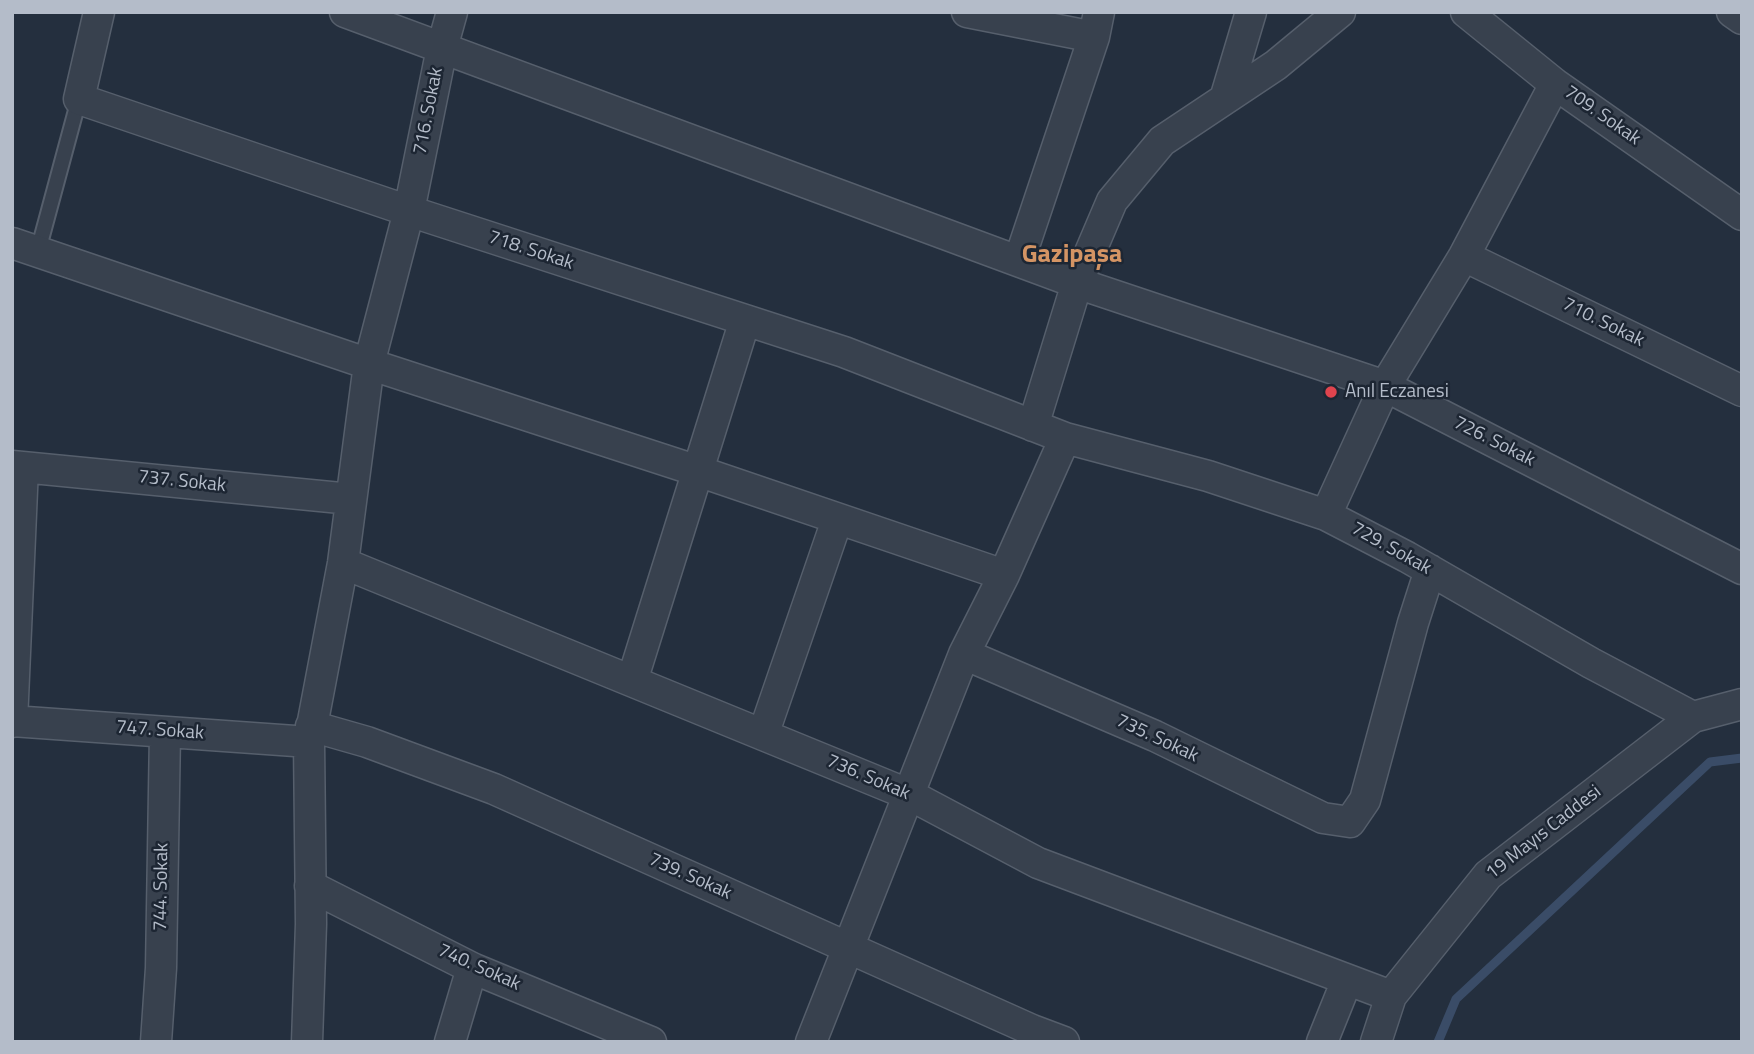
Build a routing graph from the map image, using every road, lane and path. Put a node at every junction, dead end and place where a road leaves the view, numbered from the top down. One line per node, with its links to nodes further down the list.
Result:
1 (99, 12): 13 (street)
2 (345, 12): 11 (street, 726. Sokak)
3 (452, 12): 11 (street, 716. Sokak)
4 (967, 12): 10 (street)
5 (1251, 12): 14 (street)
6 (1340, 12): 14 (street)
7 (1466, 12): 12 (street, 709. Sokak)
8 (1732, 12): 9 (street)
9 (1742, 19)
10 (1096, 24): 19 (street)
11 (442, 48): 15 (street, 716. Sokak); 19 (street, 726. Sokak)
12 (1555, 84): 16 (street, 709. Sokak); 18 (street)
13 (79, 99): 15 (street, 718. Sokak); 17 (lane)
14 (1225, 99): 20 (street)
15 (409, 211): 21 (street, 718. Sokak); 22 (street, 716. Sokak)
16 (1742, 215)
17 (25, 247): 22 (street)
18 (1464, 256): 23 (street); 24 (street, 710. Sokak)
19 (1019, 261): 20 (street, 726. Sokak)
20 (1077, 283): 23 (street, 726. Sokak); 25 (street)
21 (745, 320): 25 (street, 718. Sokak); 28 (street)
22 (369, 364): 28 (street); 29 (street, 716. Sokak)
23 (1385, 386): 30 (street); 33 (street, 726. Sokak)
24 (1742, 391)
25 (1033, 426): 26 (street, 718. Sokak)
26 (1065, 438): 30 (street, 729. Sokak); 35 (street)
27 (17, 466): 29 (street, 737. Sokak); 40 (street)
28 (698, 471): 31 (street); 37 (street)
29 (351, 499): 32 (street, 716. Sokak)
30 (1326, 514): 34 (street, 729. Sokak)
31 (837, 520): 35 (street); 43 (street)
32 (343, 563): 37 (street, 736. Sokak); 42 (street, 716. Sokak)
33 (1742, 569)
34 (1430, 570): 36 (street, 735. Sokak); 39 (street, 729. Sokak)
35 (1004, 575): 36 (street)
36 (964, 654): 44 (street)
37 (632, 681): 43 (street, 736. Sokak)
38 (1742, 704): 39 (street)
39 (1693, 717): 49 (street, 19 Mayıs Caddesi)
40 (12, 722): 41 (street, 747. Sokak)
41 (165, 732): 42 (street, 747. Sokak); 51 (street, 744. Sokak)
42 (310, 734): 45 (street, 716. Sokak); 46 (street, 739. Sokak)
43 (763, 735): 44 (street, 736. Sokak)
44 (910, 795): 46 (street); 48 (street, 736. Sokak)
45 (310, 886): 47 (street, 740. Sokak); 52 (street, 716. Sokak)
46 (849, 948): 55 (street); 56 (street, 739. Sokak)
47 (472, 968): 50 (street, 740. Sokak); 53 (street)
48 (1347, 980): 49 (street, 736. Sokak); 57 (street)
49 (1391, 996): 58 (street, 19 Mayıs Caddesi)
50 (615, 1034): 54 (street, 740. Sokak)
51 (156, 1042)
52 (307, 1042)
53 (450, 1042)
54 (651, 1042)
55 (811, 1042)
56 (1064, 1042)
57 (1322, 1042)
58 (1376, 1042)

